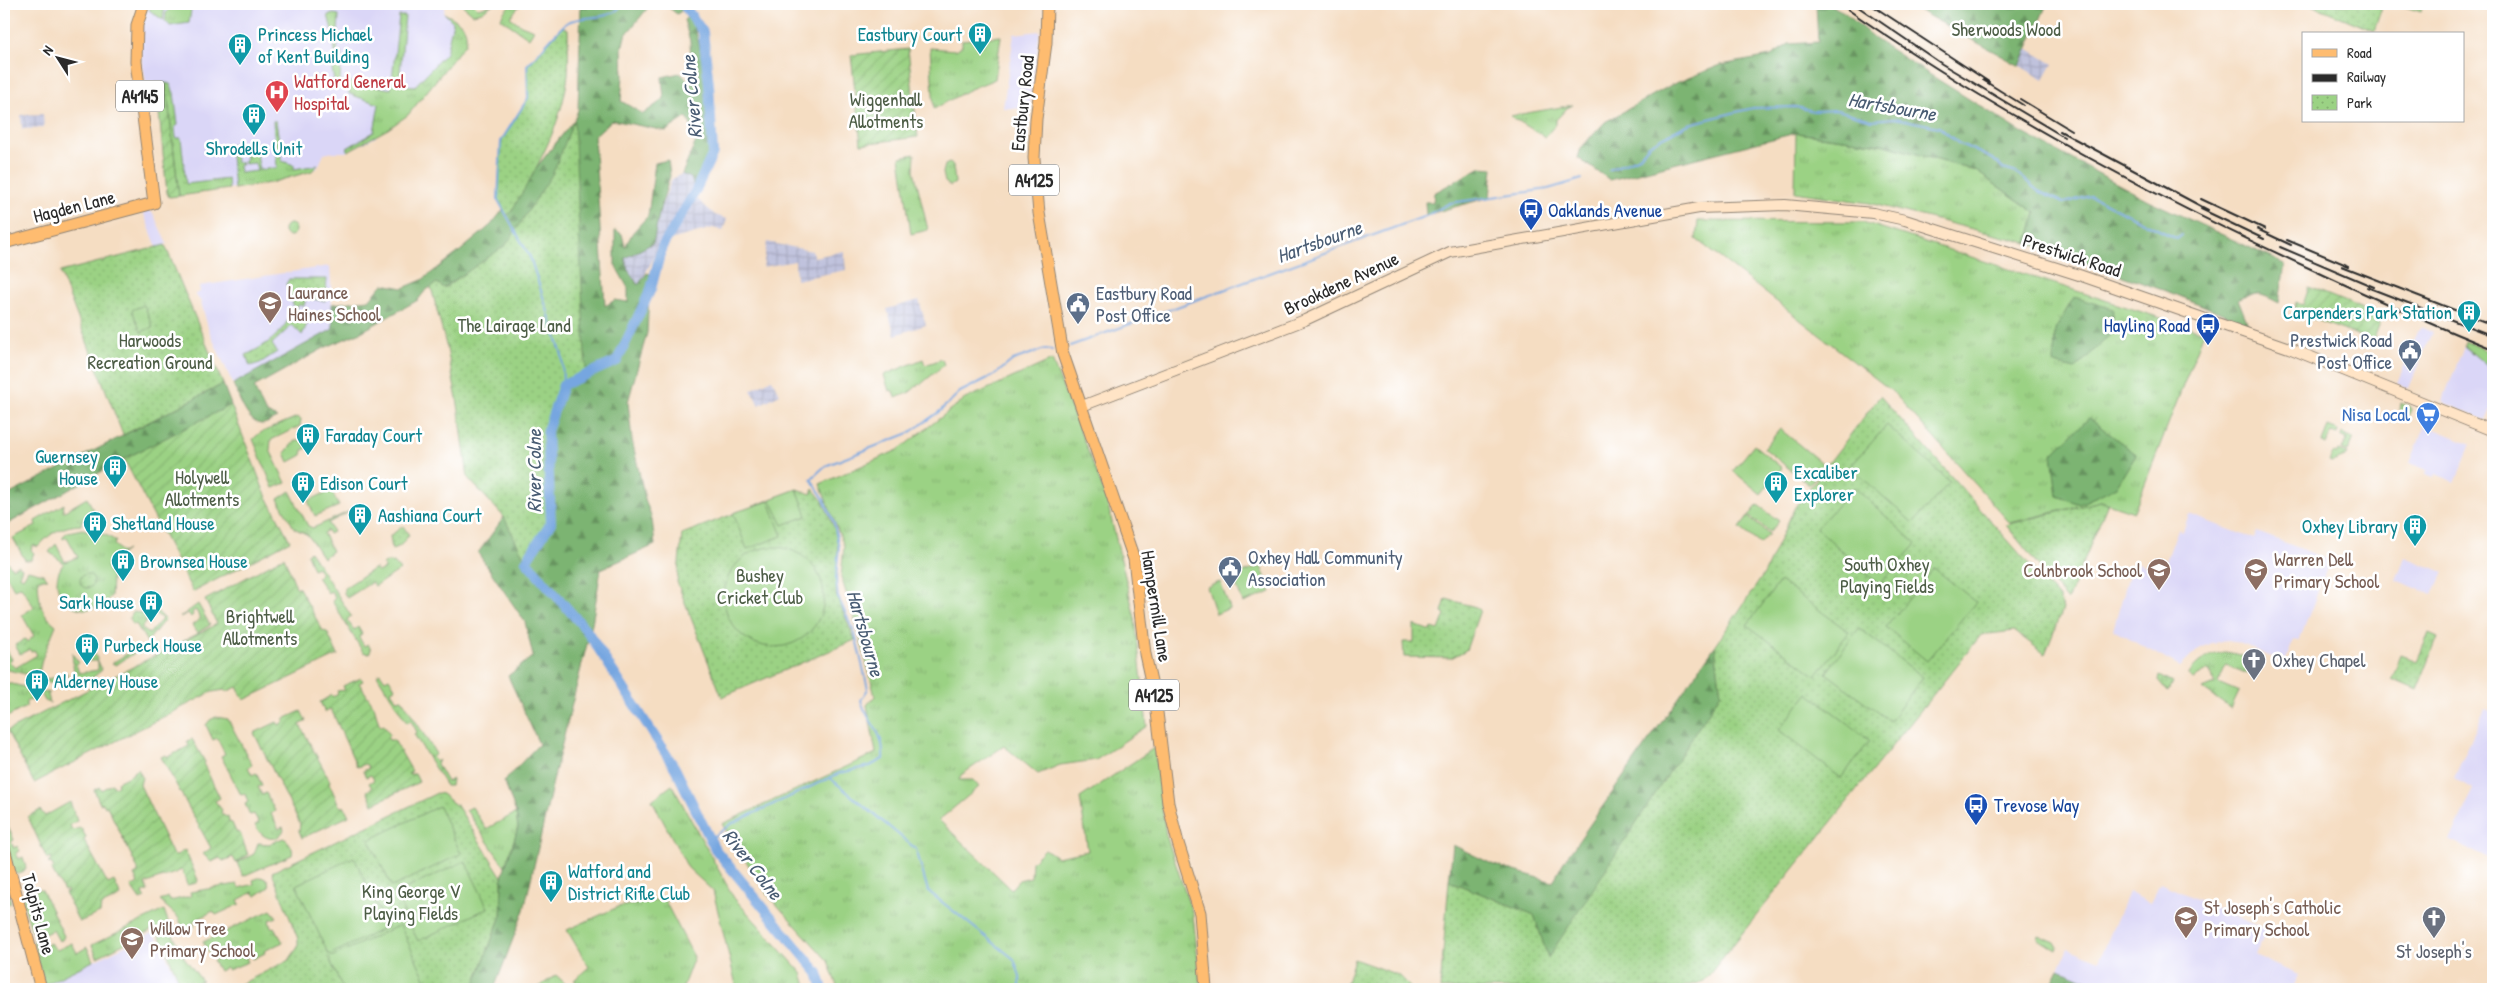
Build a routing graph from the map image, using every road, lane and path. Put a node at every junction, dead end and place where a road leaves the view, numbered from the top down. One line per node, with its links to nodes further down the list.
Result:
1 (144, 4): 3 (main road, A4145)
2 (1047, 4): 7 (main road, Eastbury Road / A4125)
3 (152, 188): 4 (main road); 4 (main road, Hagden Lane / A4145)
4 (135, 208): 6 (main road, Hagden Lane / A4145)
5 (1622, 221): 8 (main road, Brookdene Avenue); 9 (main road, Prestwick Road)
6 (4, 243)
7 (1063, 354): 8 (main road, Hampermill Lane / A4125)
8 (1082, 406): 12 (main road, Hampermill Lane / A4125)
9 (2493, 431)
10 (4, 848): 11 (main road, Tolpits Lane)
11 (41, 989)
12 (1206, 989)

